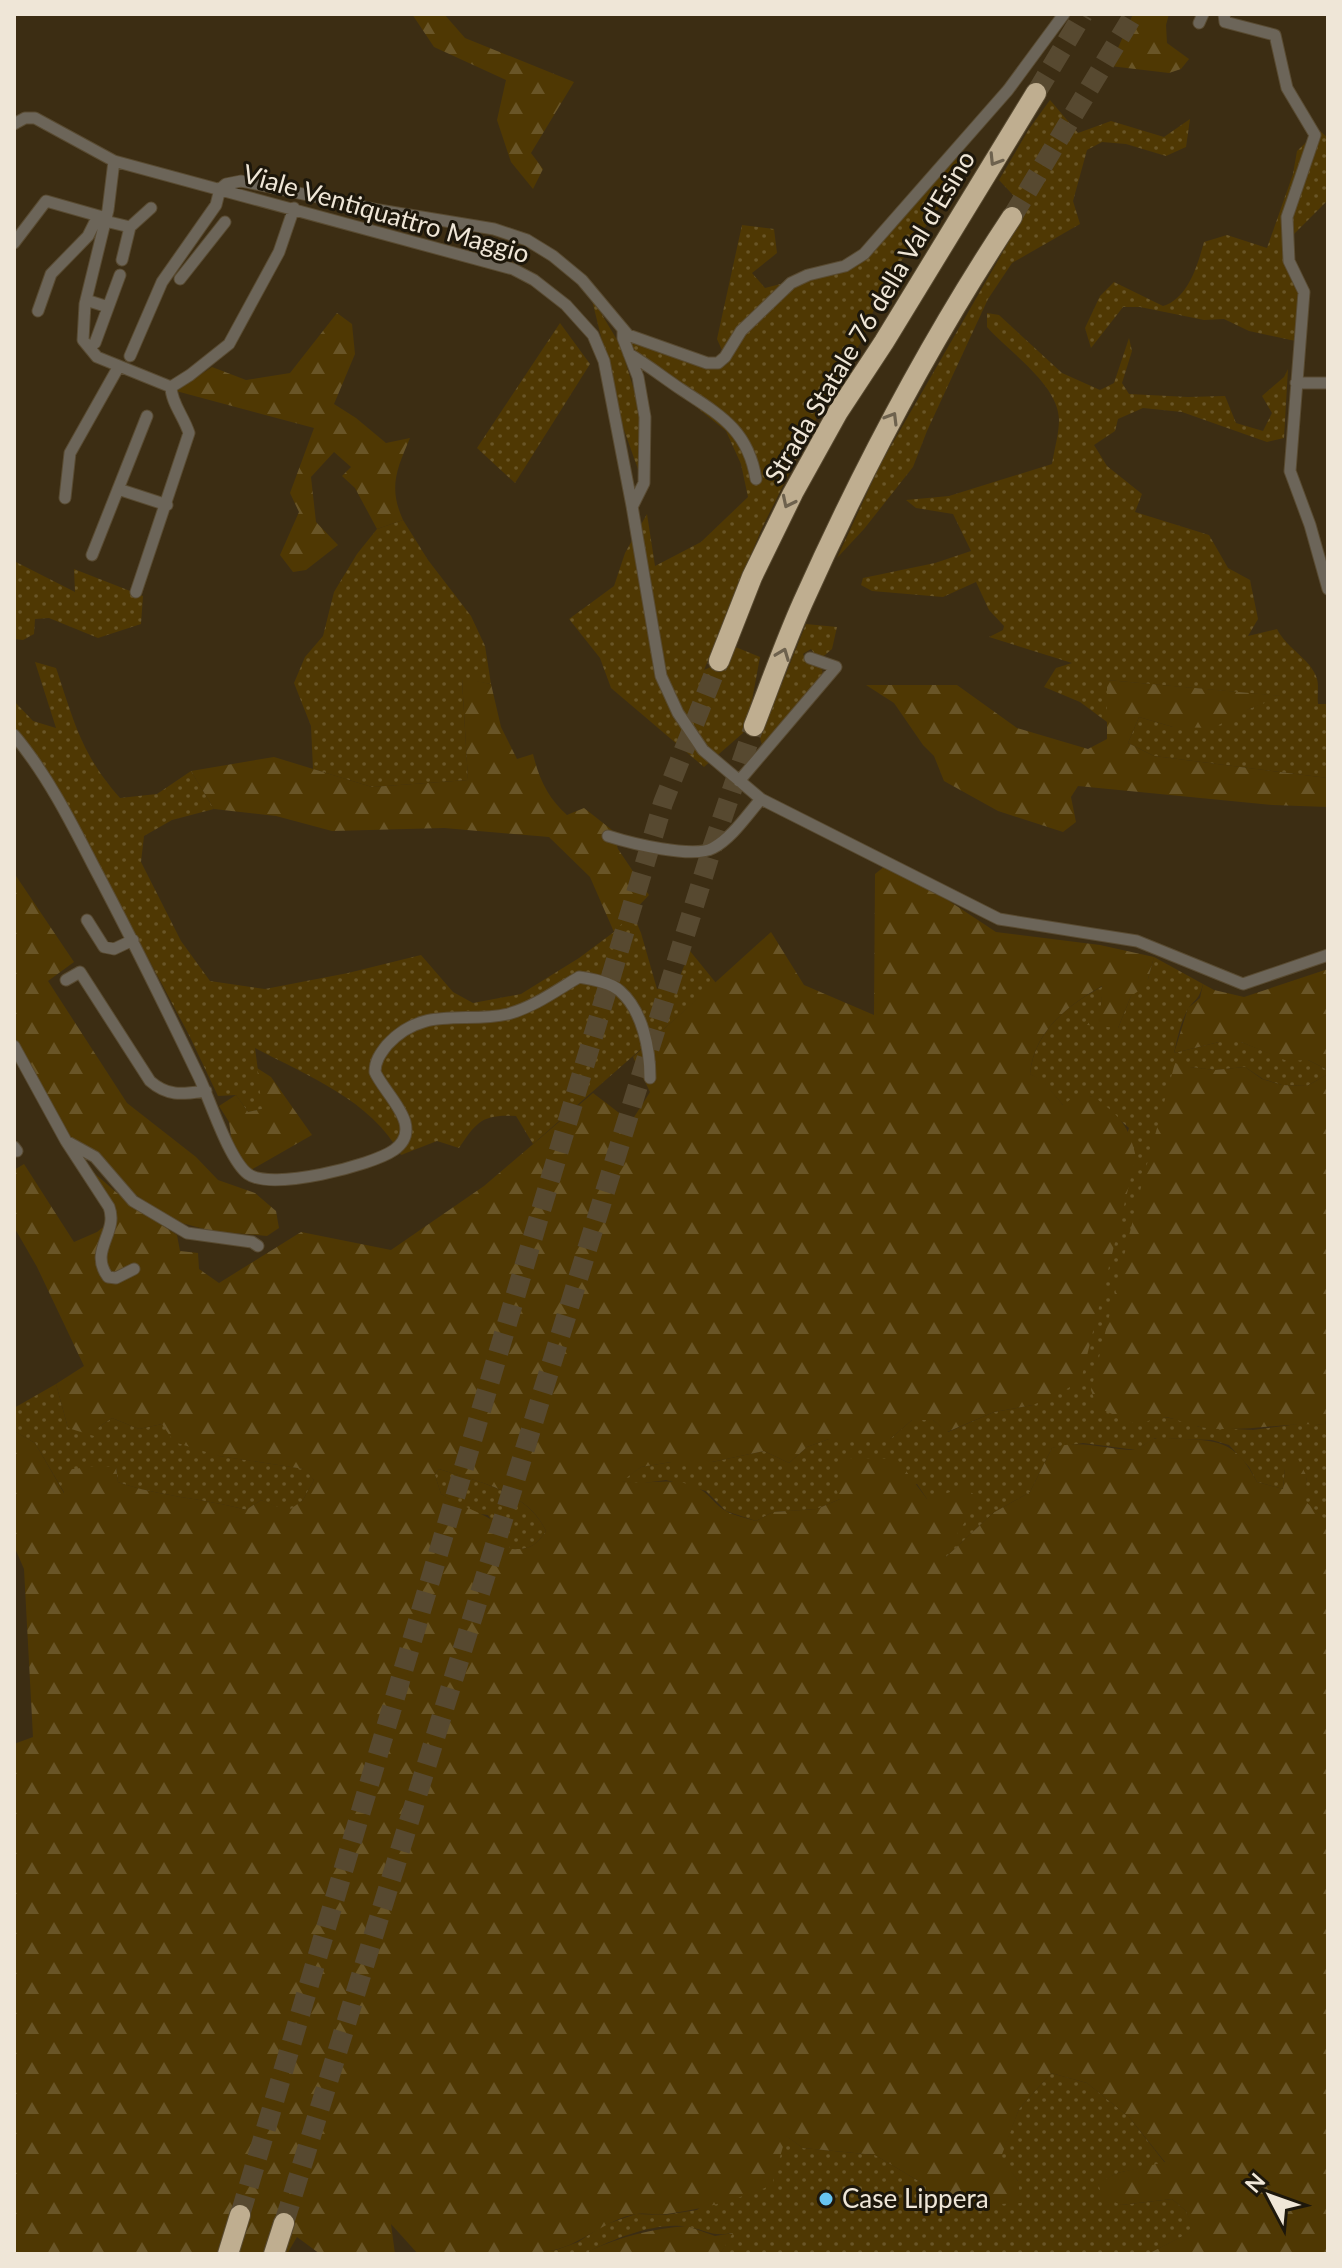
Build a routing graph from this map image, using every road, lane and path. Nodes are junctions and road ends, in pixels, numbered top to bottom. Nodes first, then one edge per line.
1 (1064, 14) edge
2 (1224, 14) edge
3 (1036, 93) tunnel mouth
4 (14, 124) edge
5 (114, 161) junction
6 (220, 189) junction
7 (151, 208) dead end
8 (294, 208) junction
9 (1012, 217) tunnel mouth
10 (103, 218) junction
11 (225, 222) dead end
12 (130, 227) junction
13 (14, 243) edge
14 (182, 254) junction
15 (122, 260) dead end
16 (193, 262) junction
17 (120, 275) dead end
18 (180, 279) dead end
19 (86, 300) junction
20 (108, 307) junction
21 (38, 311) dead end
22 (623, 329) junction
23 (95, 343) dead end
24 (629, 354) junction
25 (130, 356) dead end
26 (119, 366) junction
27 (1296, 383) junction
28 (1328, 383) edge
29 (171, 387) junction
30 (147, 416) dead end
31 (756, 479) dead end
32 (118, 489) junction
33 (65, 498) dead end
34 (167, 505) junction
35 (632, 506) junction
36 (92, 555) dead end
37 (1328, 589) edge
38 (136, 592) dead end
39 (810, 658) dead end
40 (719, 661) tunnel mouth
41 (754, 726) tunnel mouth
42 (14, 735) edge
43 (739, 781) junction
44 (761, 799) junction
45 (608, 836) dead end
46 (87, 920) dead end
47 (133, 940) junction
48 (1328, 955) edge
49 (66, 980) dead end
50 (14, 1046) edge
51 (650, 1078) dead end
52 (206, 1091) junction
53 (66, 1141) junction
54 (258, 1246) dead end
55 (134, 1269) dead end
56 (237, 2223) tunnel mouth
57 (228, 2254) edge

1 - 22 street
2 - 27 street
3 -> 40 highway, Strada Statale 76 della Val d'Esino
4 - 5 street, Viale Ventiquattro Maggio
5 - 6 street, Viale Ventiquattro Maggio
5 - 10 street
6 - 8 street, Viale Ventiquattro Maggio
6 - 14 street
6 - 22 street
7 - 12 street
8 - 29 street
8 - 35 street, Viale Ventiquattro Maggio
41 -> 9 highway
10 - 12 street
10 - 13 street
10 - 19 street
10 - 21 street
11 - 16 street
12 - 15 street
14 - 16 street
14 - 25 street
16 - 18 street
17 - 20 street
19 - 20 street
19 - 26 street
20 - 23 street
22 - 24 street
24 - 31 street
24 - 35 street
26 - 29 street
26 - 33 street
27 - 28 street
27 - 37 street
29 - 34 street
30 - 32 street
32 - 34 street
32 - 36 street
34 - 38 street
35 - 43 street, Viale Ventiquattro Maggio
39 - 43 street
42 - 47 street
43 - 44 street, Viale Ventiquattro Maggio
44 - 45 street
44 - 48 street, Viale Ventiquattro Maggio
46 - 47 street
47 - 52 street
49 - 52 street
50 - 53 street
51 - 52 street
53 - 54 street
53 - 55 street
56 - 57 highway

